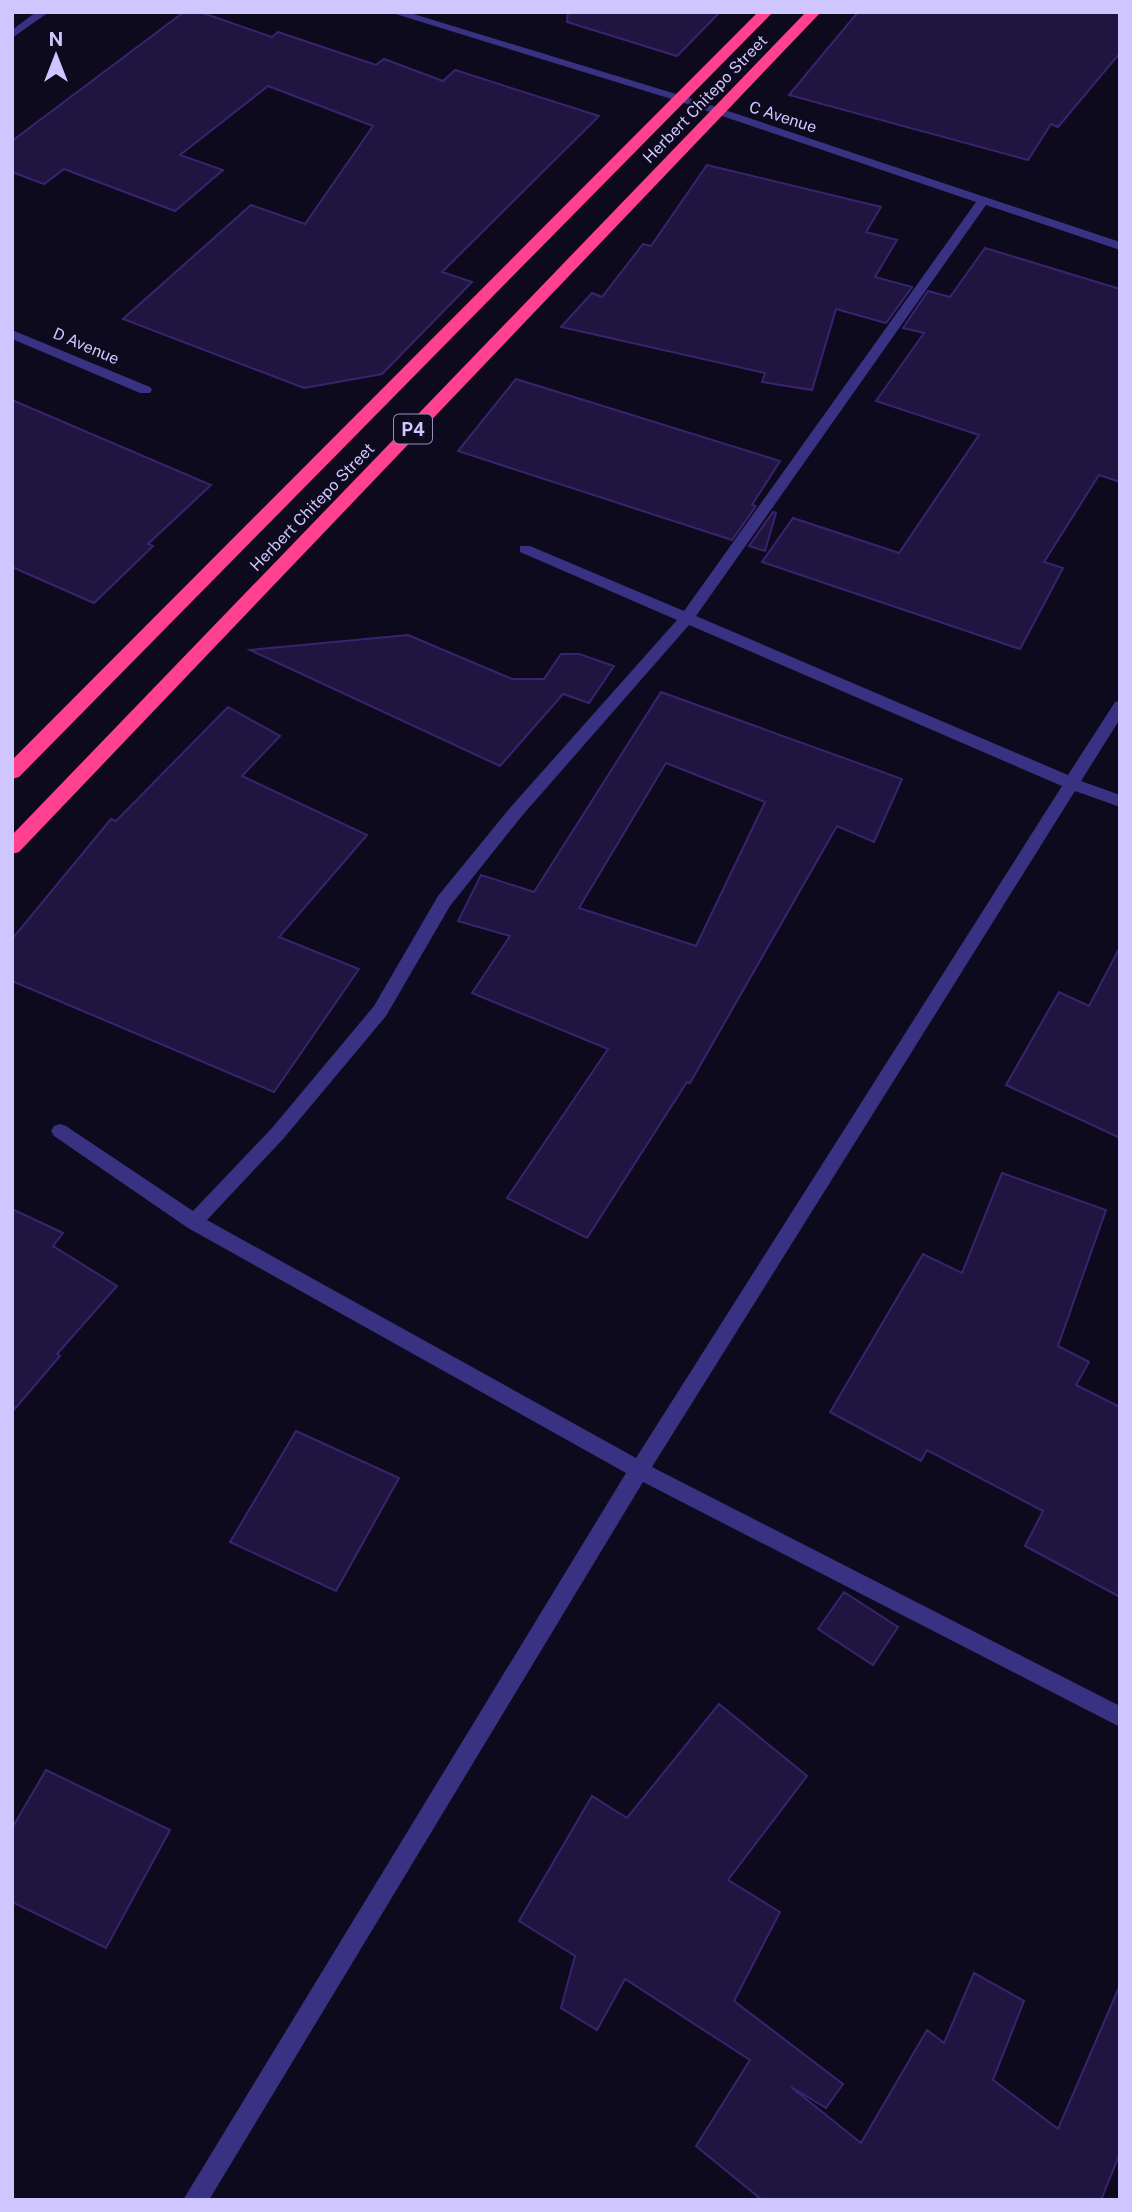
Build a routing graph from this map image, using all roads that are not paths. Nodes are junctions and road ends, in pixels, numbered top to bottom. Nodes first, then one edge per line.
1 (44, 12) edge
2 (394, 12) edge
3 (766, 12) edge
4 (814, 12) edge
5 (427, 17) edge
6 (12, 35) edge
7 (682, 99) junction
8 (720, 113) junction
9 (984, 200) junction
10 (1120, 246) edge
11 (12, 334) edge
12 (145, 390) dead end
13 (525, 548) dead end
14 (688, 617) junction
15 (1120, 706) edge
16 (12, 772) edge
17 (1073, 784) junction
18 (1120, 802) edge
19 (12, 847) edge
20 (60, 1131) dead end
21 (194, 1222) junction
22 (639, 1470) junction
23 (1120, 1717) edge
24 (195, 2200) edge

1 - 6 street
2 - 5 street, C Avenue
3 - 7 highway, Herbert Chitepo Street / P4
4 - 8 highway, Herbert Chitepo Street / P4
5 - 7 street, C Avenue
7 - 8 street, C Avenue
7 - 16 highway, Herbert Chitepo Street / P4
8 - 9 street, C Avenue
8 - 19 highway, Herbert Chitepo Street / P4
9 - 10 street, C Avenue
9 - 14 street
11 - 12 street, D Avenue
13 - 14 street
14 - 17 street
14 - 21 street
15 - 17 street
17 - 18 street
17 - 22 street
20 - 21 street
21 - 22 street
22 - 23 street
22 - 24 street

